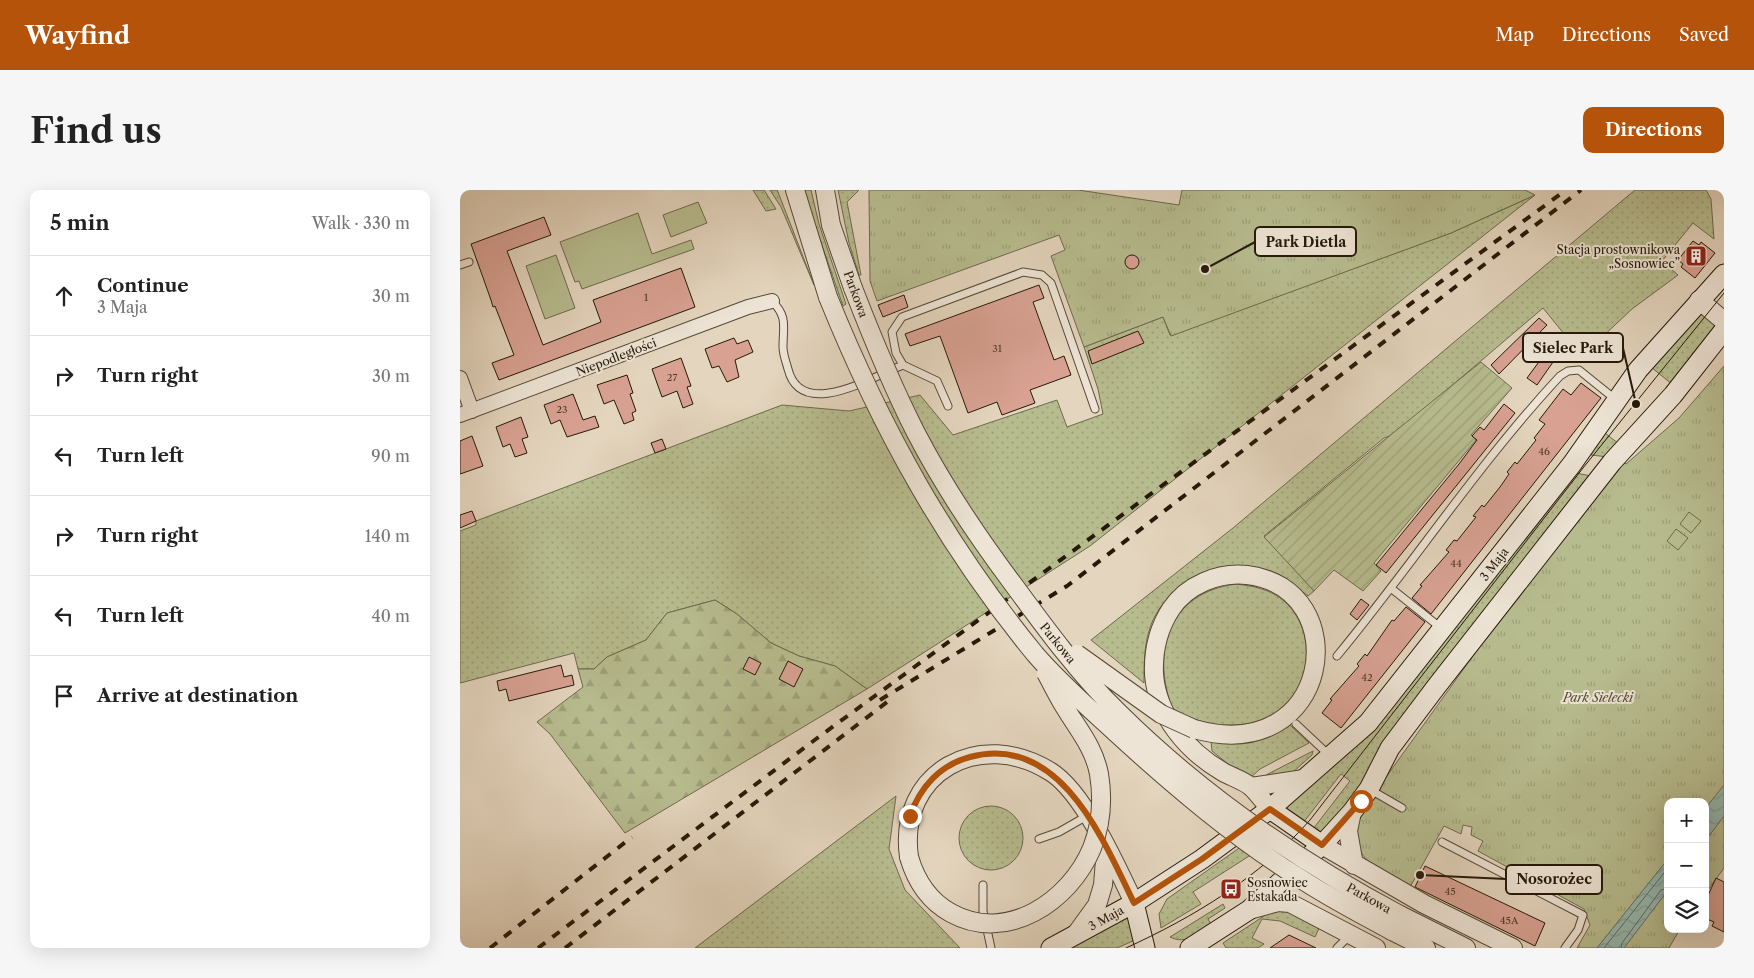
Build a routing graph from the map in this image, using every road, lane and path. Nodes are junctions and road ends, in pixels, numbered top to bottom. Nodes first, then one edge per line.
1 (784, 190) edge
2 (795, 190) edge
3 (825, 190) edge
4 (806, 231) junction
5 (469, 262) dead end
6 (460, 265) edge
7 (1724, 274) edge
8 (1699, 300) junction
9 (772, 301) joint
10 (1724, 320) edge
11 (1724, 330) edge
12 (903, 365) junction
13 (460, 378) edge
14 (1617, 401) junction
15 (948, 406) dead end
16 (1095, 409) dead end
17 (466, 413) edge
18 (1392, 589) junction
19 (1443, 630) junction
20 (1054, 639) junction
21 (1036, 655) junction
22 (1337, 656) dead end
23 (1296, 724) dead end
24 (1330, 758) junction
25 (1304, 779) junction
26 (1251, 787) junction
27 (1369, 788) junction
28 (1402, 808) dead end
29 (1270, 809) junction
30 (1352, 812) junction
31 (1088, 815) junction
32 (1039, 839) dead end
33 (1442, 842) dead end
34 (1322, 845) junction
35 (1106, 848) junction
36 (1354, 865) junction
37 (983, 885) dead end
38 (1134, 903) junction
39 (1249, 910) junction
40 (1076, 934) junction
41 (1350, 934) junction
42 (990, 948) edge
43 (1051, 948) edge
44 (1144, 948) edge
45 (1190, 948) edge
46 (1337, 948) edge
47 (1376, 948) edge
48 (1426, 948) edge
49 (1466, 948) edge
50 (1512, 948) edge
51 (1565, 948) edge

1 - 4 street
2 - 4 street, Parkowa
3 - 20 street, Parkowa, bridge
4 - 21 street, Parkowa, bridge
5 - 6 lane
7 - 8 main road, 3 Maja
8 - 10 street
8 - 14 main road, 3 Maja
9 - 12 lane
9 - 17 street, Niepodległości
11 - 27 main road
12 - 15 lane
12 - 16 lane
13 - 17 street
14 - 18 lane
14 - 19 main road, 3 Maja
18 - 19 lane
18 - 22 lane
19 - 24 main road, 3 Maja
20 - 26 street, bridge
20 - 49 street, Parkowa, bridge
21 - 31 street, bridge
21 - 48 street, Parkowa, bridge
23 - 24 lane
24 - 25 main road, 3 Maja
25 - 26 street
25 - 29 main road, 3 Maja
26 - 29 street
27 - 28 lane
27 - 30 main road
29 - 34 main road
29 - 38 main road, 3 Maja
30 - 34 main road
30 - 36 street
31 - 32 lane
31 - 35 street
33 - 51 lane
34 - 36 street
34 - 39 main road
35 - 38 street
35 - 40 street
36 - 50 street
37 - 42 lane
38 - 40 main road, 3 Maja
38 - 44 main road
39 - 41 street
39 - 45 main road
40 - 43 main road, 3 Maja
41 - 46 lane
41 - 47 street

